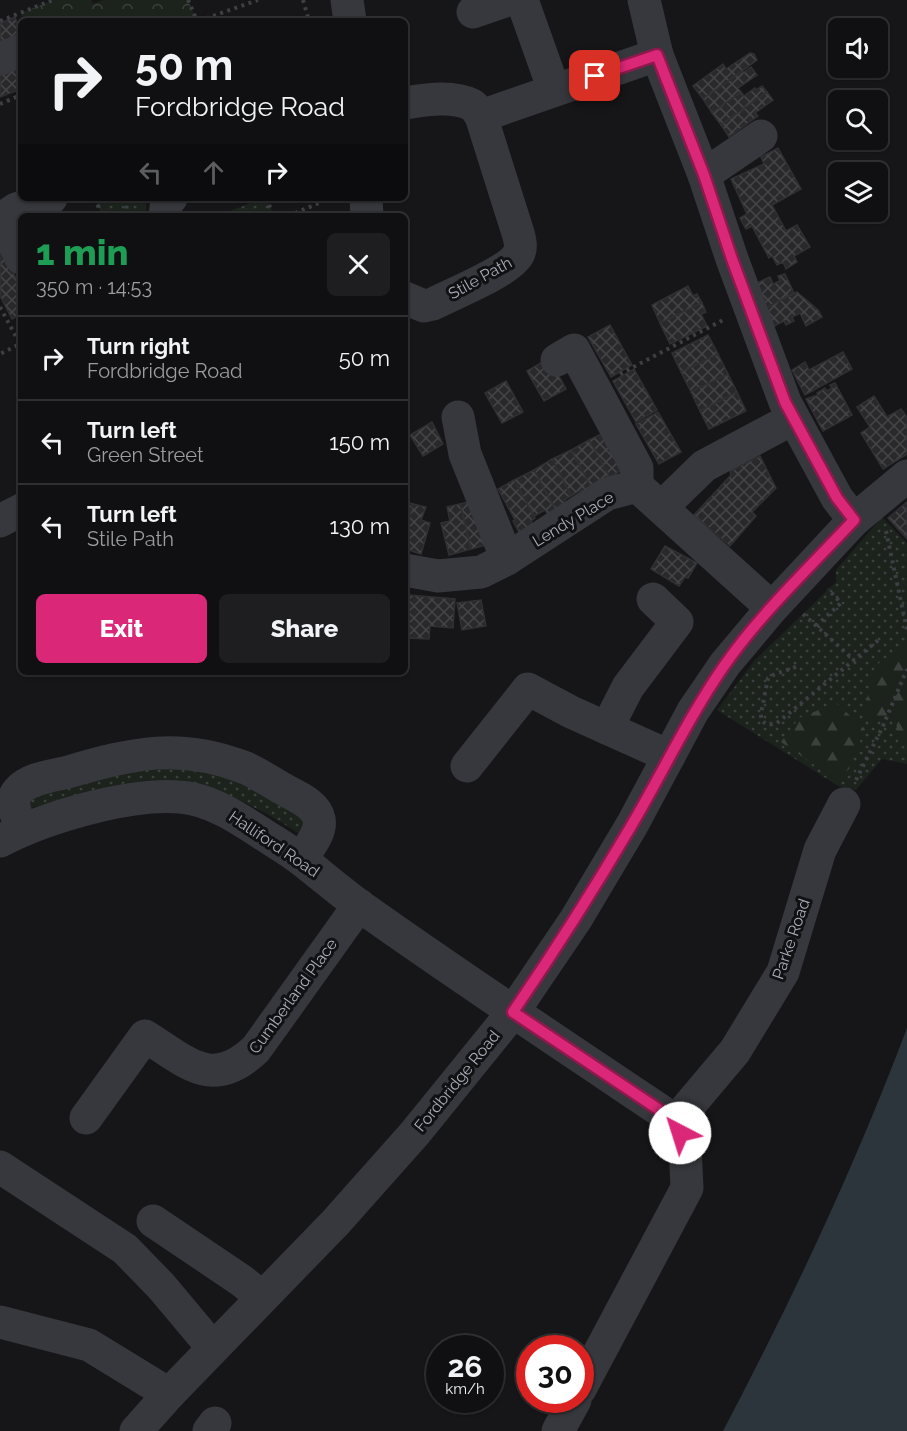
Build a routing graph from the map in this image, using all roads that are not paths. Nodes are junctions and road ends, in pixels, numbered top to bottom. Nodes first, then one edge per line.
1 (347, 0) edge
2 (508, 0) edge
3 (522, 0) edge
4 (644, 0) edge
5 (473, 12) dead end
6 (350, 18) edge
7 (657, 55) junction
8 (554, 90) junction
9 (408, 103) edge
10 (481, 116) junction
11 (761, 136) dead end
12 (704, 175) junction
13 (41, 201) edge
14 (18, 251) edge
15 (408, 299) edge
16 (557, 360) dead end
17 (457, 418) dead end
18 (779, 426) dead end
19 (907, 476) edge
20 (637, 486) junction
21 (662, 507) junction
22 (18, 512) edge
23 (0, 521) edge
24 (869, 524) junction
25 (507, 559) junction
26 (408, 571) edge
27 (653, 599) dead end
28 (790, 614) junction
29 (607, 728) junction
30 (669, 756) junction
31 (467, 766) dead end
32 (844, 804) road end
33 (11, 835) edge
34 (301, 860) junction
35 (359, 905) junction
36 (513, 1012) junction
37 (86, 1118) dead end
38 (676, 1121) junction
39 (0, 1167) edge
40 (153, 1221) dead end
41 (262, 1297) junction
42 (0, 1322) edge
43 (213, 1348) junction
44 (594, 1363) edge
45 (169, 1394) junction
46 (568, 1413) edge
47 (136, 1431) edge
48 (558, 1431) edge

1 - 6 street
2 - 5 street
3 - 8 street
4 - 7 street
7 - 8 street
7 - 12 street
8 - 10 street
9 - 10 street
10 - 15 street, Stile Path
11 - 12 street
12 - 24 street
13 - 14 street
16 - 20 street
17 - 25 street
18 - 21 street
19 - 24 street, Fordbridge Road
20 - 21 street
20 - 25 street, Lendy Place
21 - 28 street
22 - 23 street
24 - 28 street, Fordbridge Road
25 - 26 street, Lendy Place
27 - 29 street
28 - 30 street, Fordbridge Road
29 - 30 street
29 - 31 street
30 - 36 street, Fordbridge Road
32 - 38 street, Parke Road
33 - 34 street, Halliford Road
33 - 34 street
34 - 35 street, Halliford Road
35 - 36 street, Halliford Road
35 - 37 street, Cumberland Place
36 - 38 street
36 - 41 street, Fordbridge Road
38 - 44 street
39 - 43 street
40 - 41 street
41 - 43 street, Fordbridge Road
42 - 45 street
43 - 45 street, Fordbridge Road
45 - 47 street, Fordbridge Road
46 - 48 street

